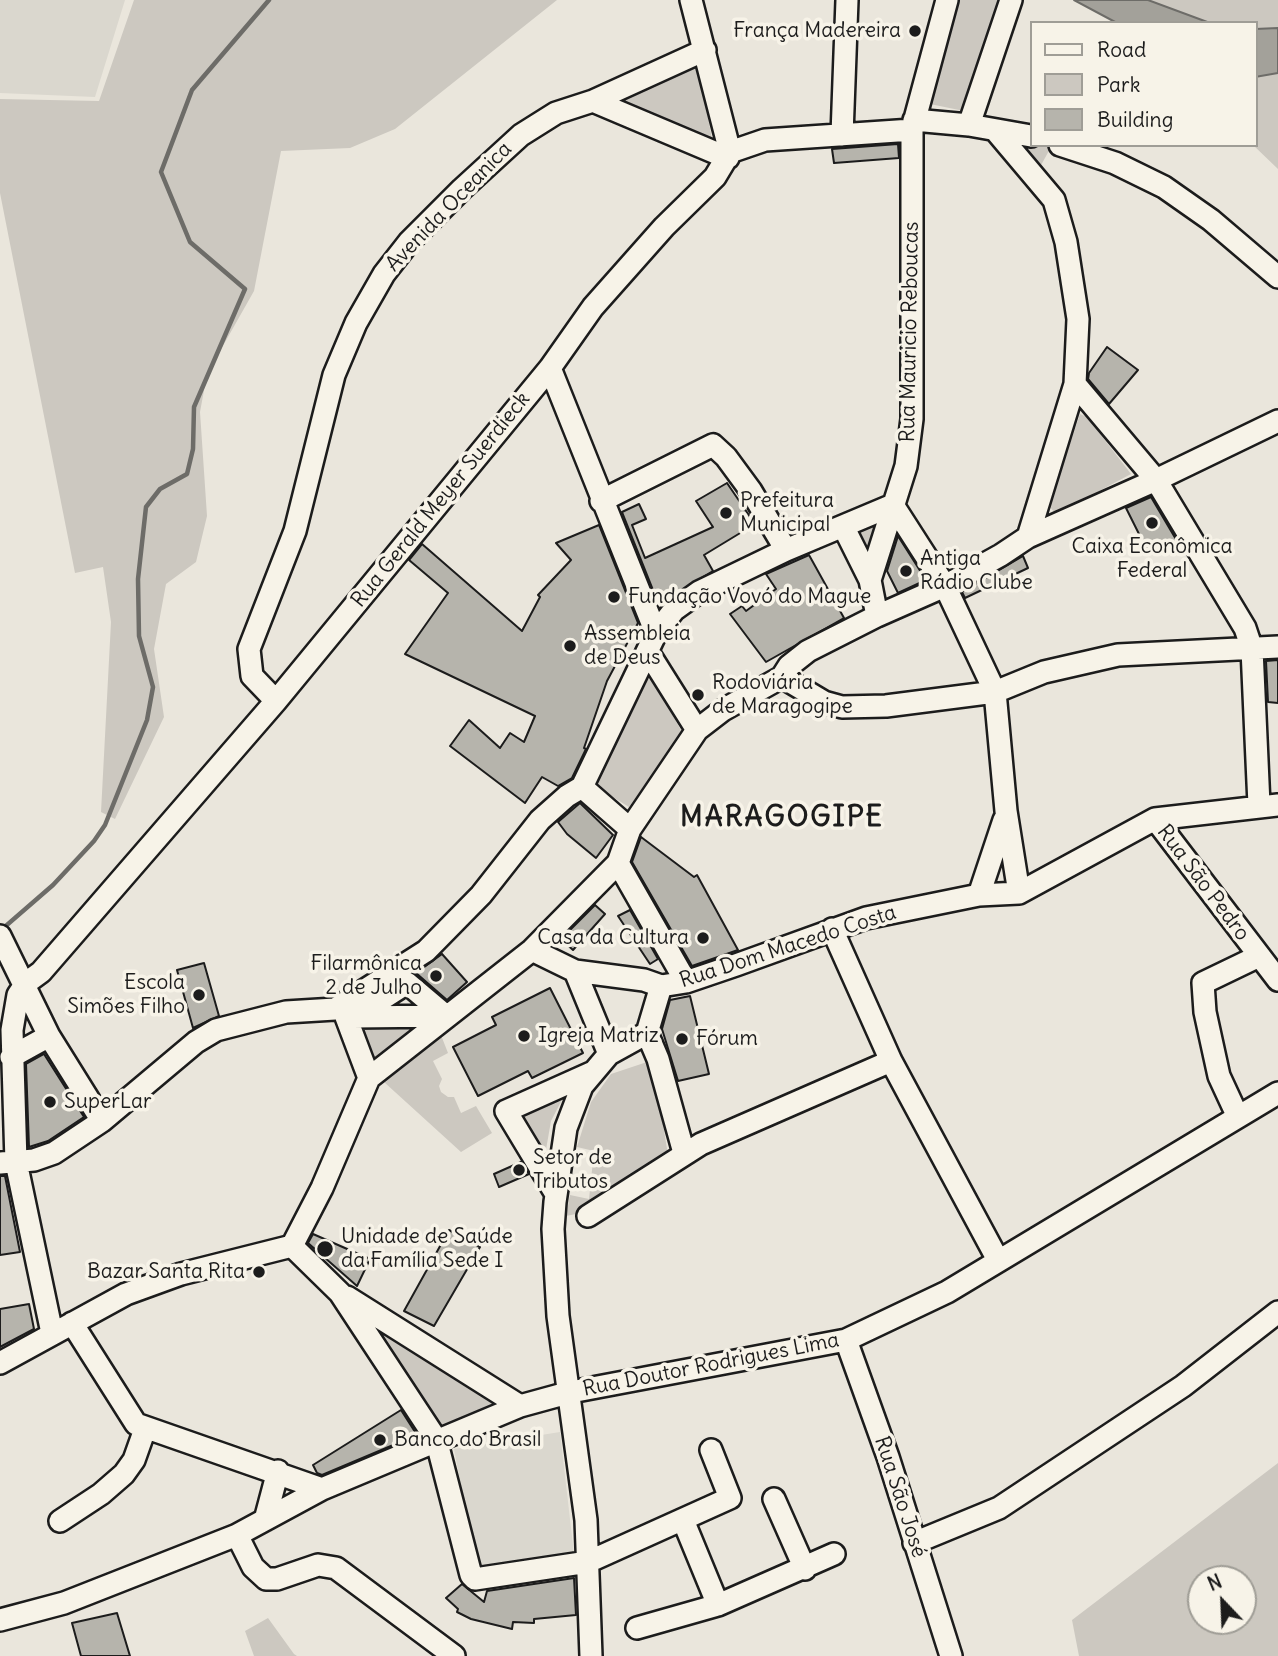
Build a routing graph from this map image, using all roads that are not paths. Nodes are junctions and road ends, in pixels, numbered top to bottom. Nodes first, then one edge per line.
1 (691, 0) edge
2 (847, 0) edge
3 (947, 0) edge
4 (1011, 0) edge
5 (705, 50) junction
6 (593, 101) junction
7 (913, 125) junction
8 (969, 125) junction
9 (995, 130) junction
10 (842, 135) junction
11 (1030, 136) edge
12 (1066, 147) edge
13 (729, 155) junction
14 (1278, 277) edge
15 (550, 368) junction
16 (1075, 384) junction
17 (1278, 421) edge
18 (1156, 480) junction
19 (601, 500) junction
20 (893, 505) junction
21 (845, 528) junction
22 (1028, 537) junction
23 (786, 550) junction
24 (870, 580) junction
25 (945, 586) junction
26 (877, 616) junction
27 (652, 642) junction
28 (1278, 648) edge
29 (1252, 649) junction
30 (782, 677) junction
31 (995, 692) junction
32 (276, 701) junction
33 (697, 730) junction
34 (582, 787) junction
35 (1268, 805) edge
36 (1006, 811) junction
37 (1155, 820) junction
38 (630, 829) junction
39 (618, 863) junction
40 (1019, 893) junction
41 (979, 895) junction
42 (832, 929) junction
43 (0, 936) edge
44 (532, 950) junction
45 (1259, 956) junction
46 (575, 971) junction
47 (1278, 980) edge
48 (686, 982) junction
49 (26, 984) junction
50 (662, 986) junction
51 (345, 1014) junction
52 (446, 1016) junction
53 (647, 1033) junction
54 (49, 1036) junction
55 (609, 1054) junction
56 (11, 1057) junction
57 (891, 1061) junction
58 (595, 1071) junction
59 (369, 1078) junction
60 (1278, 1093) edge
61 (1238, 1117) junction
62 (102, 1121) junction
63 (684, 1153) junction
64 (8, 1163) edge
65 (556, 1194) junction
66 (588, 1216) dead end
67 (292, 1246) junction
68 (998, 1260) junction
69 (340, 1293) junction
70 (1278, 1312) edge
71 (72, 1323) junction
72 (52, 1333) junction
73 (846, 1340) junction
74 (0, 1363) edge
75 (571, 1392) junction
76 (520, 1406) junction
77 (145, 1429) junction
78 (436, 1439) junction
79 (711, 1450) dead end
80 (278, 1471) junction
81 (322, 1489) junction
82 (774, 1499) dead end
83 (265, 1520) junction
84 (683, 1520) junction
85 (60, 1521) dead end
86 (237, 1535) junction
87 (914, 1542) junction
88 (834, 1554) dead end
89 (588, 1562) junction
90 (805, 1569) junction
91 (718, 1605) junction
92 (0, 1620) edge
93 (637, 1629) dead end
94 (454, 1656) edge
95 (591, 1656) edge
96 (950, 1656) edge

1 - 5 street
2 - 10 street
3 - 7 street, Rua Mauricio Reboucas
4 - 8 street
5 - 6 street, Avenida Oceanica
5 - 13 street
6 - 13 street
6 - 32 street, Avenida Oceanica
7 - 8 street
7 - 10 street
7 - 20 street, Rua Mauricio Reboucas
8 - 9 street
9 - 11 street
9 - 16 street
10 - 13 street
12 - 14 street
13 - 15 street, Rua Gerald Meyer Suerdieck
15 - 19 street
15 - 32 street, Rua Gerald Meyer Suerdieck
16 - 18 street
16 - 22 street
17 - 18 street
18 - 22 street
18 - 29 street
19 - 23 street
19 - 27 street
20 - 21 street
20 - 24 street, Rua Mauricio Reboucas
20 - 25 street
21 - 23 street
21 - 24 street
22 - 25 street
23 - 27 street
24 - 26 street
25 - 26 street
25 - 31 street
26 - 30 street
27 - 33 street
27 - 34 street
28 - 29 street
29 - 31 street
29 - 35 street
30 - 31 street
30 - 33 street
31 - 36 street
32 - 49 street, Rua Gerald Meyer Suerdieck
33 - 38 street
34 - 38 street
34 - 51 street
35 - 37 street
36 - 40 street
36 - 41 street
37 - 40 street, Rua Dom Macedo Costa
37 - 45 street, Rua São Pedro
38 - 39 street
39 - 44 street
39 - 48 street
40 - 41 street, Rua Dom Macedo Costa
41 - 42 street, Rua Dom Macedo Costa
42 - 48 street, Rua Dom Macedo Costa
42 - 57 street
43 - 49 street
44 - 46 street
44 - 52 street
45 - 47 street, Rua São Pedro
45 - 61 street
46 - 50 street
46 - 55 street
48 - 50 street, Rua Dom Macedo Costa
49 - 54 street
49 - 56 street
50 - 53 street, Rua Dom Macedo Costa
51 - 52 street
51 - 52 street
51 - 59 street
51 - 62 street
52 - 59 street
53 - 55 street
53 - 63 street
54 - 56 street
54 - 62 street
55 - 58 street
56 - 64 street
57 - 63 street
57 - 68 street
58 - 65 street
58 - 65 street
59 - 67 street
60 - 61 street, Rua Doutor Rodrigues Lima
61 - 68 street, Rua Doutor Rodrigues Lima
62 - 64 street
63 - 66 street
64 - 72 street
65 - 75 street
67 - 69 street
67 - 71 street
68 - 73 street, Rua Doutor Rodrigues Lima
69 - 76 street
69 - 78 street
70 - 87 street
71 - 72 street
71 - 77 street
72 - 74 street
73 - 75 street, Rua Doutor Rodrigues Lima
73 - 87 street, Rua São José
75 - 76 street, Rua Doutor Rodrigues Lima
75 - 89 street
76 - 78 street, Rua Doutor Rodrigues Lima
77 - 80 street
77 - 85 street
78 - 81 street, Rua Doutor Rodrigues Lima
78 - 89 street
79 - 84 street
80 - 81 street
80 - 83 street
81 - 83 street, Rua Doutor Rodrigues Lima
82 - 90 street
83 - 86 street, Rua Doutor Rodrigues Lima
84 - 89 street
84 - 91 street
86 - 92 street, Rua Doutor Rodrigues Lima
86 - 94 street
87 - 96 street, Rua São José
88 - 90 street
89 - 95 street
90 - 91 street
91 - 93 street

